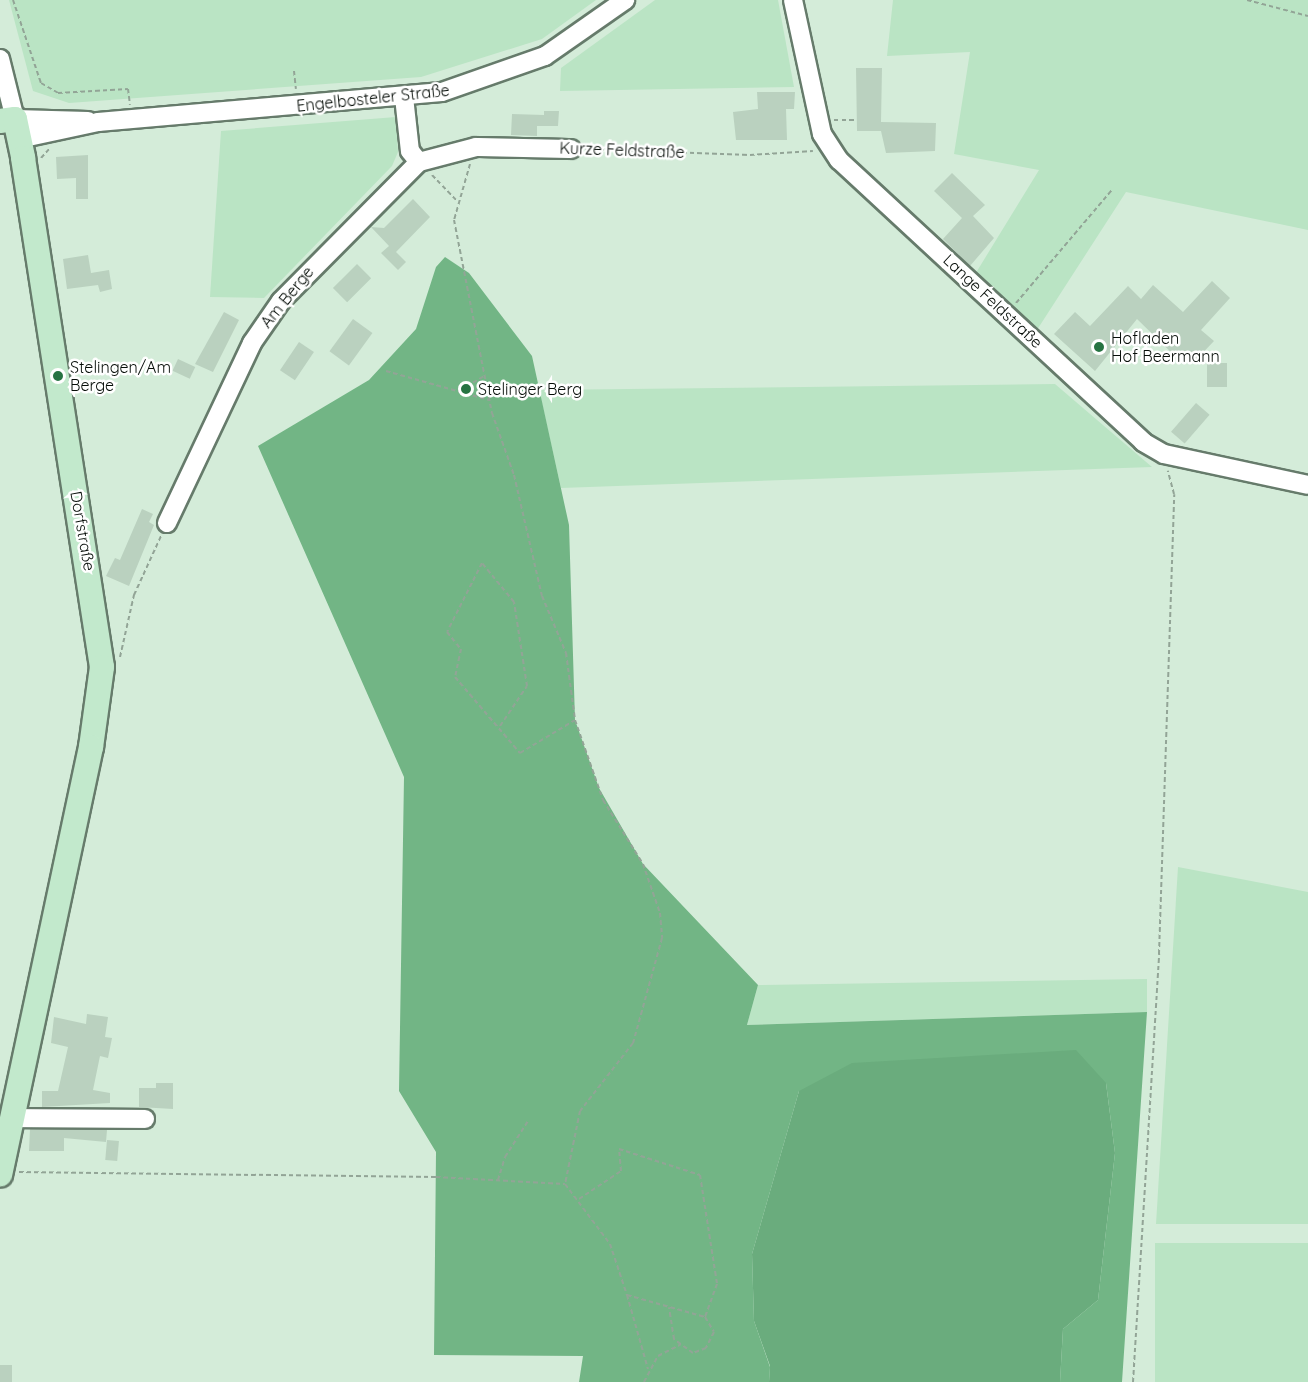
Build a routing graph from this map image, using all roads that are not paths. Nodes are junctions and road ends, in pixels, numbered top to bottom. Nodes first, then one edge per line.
1 (625, 0) edge
2 (793, 0) edge
3 (0, 59) edge
4 (404, 97) junction
5 (8, 129) edge
6 (571, 149) road end
7 (419, 162) junction
8 (1308, 485) edge
9 (167, 524) road end
10 (11, 1118) junction
11 (145, 1119) dead end
12 (1, 1171) edge

1 - 4 street, Engelbosteler Straße
2 - 8 street, Lange Feldstraße
3 - 5 street, Dorfstraße
4 - 5 street, Engelbosteler Straße
4 - 7 street
5 - 10 main road, Dorfstraße
6 - 7 street, Kurze Feldstraße
7 - 9 street, Am Berge
10 - 11 street
10 - 12 main road, Dorfstraße

